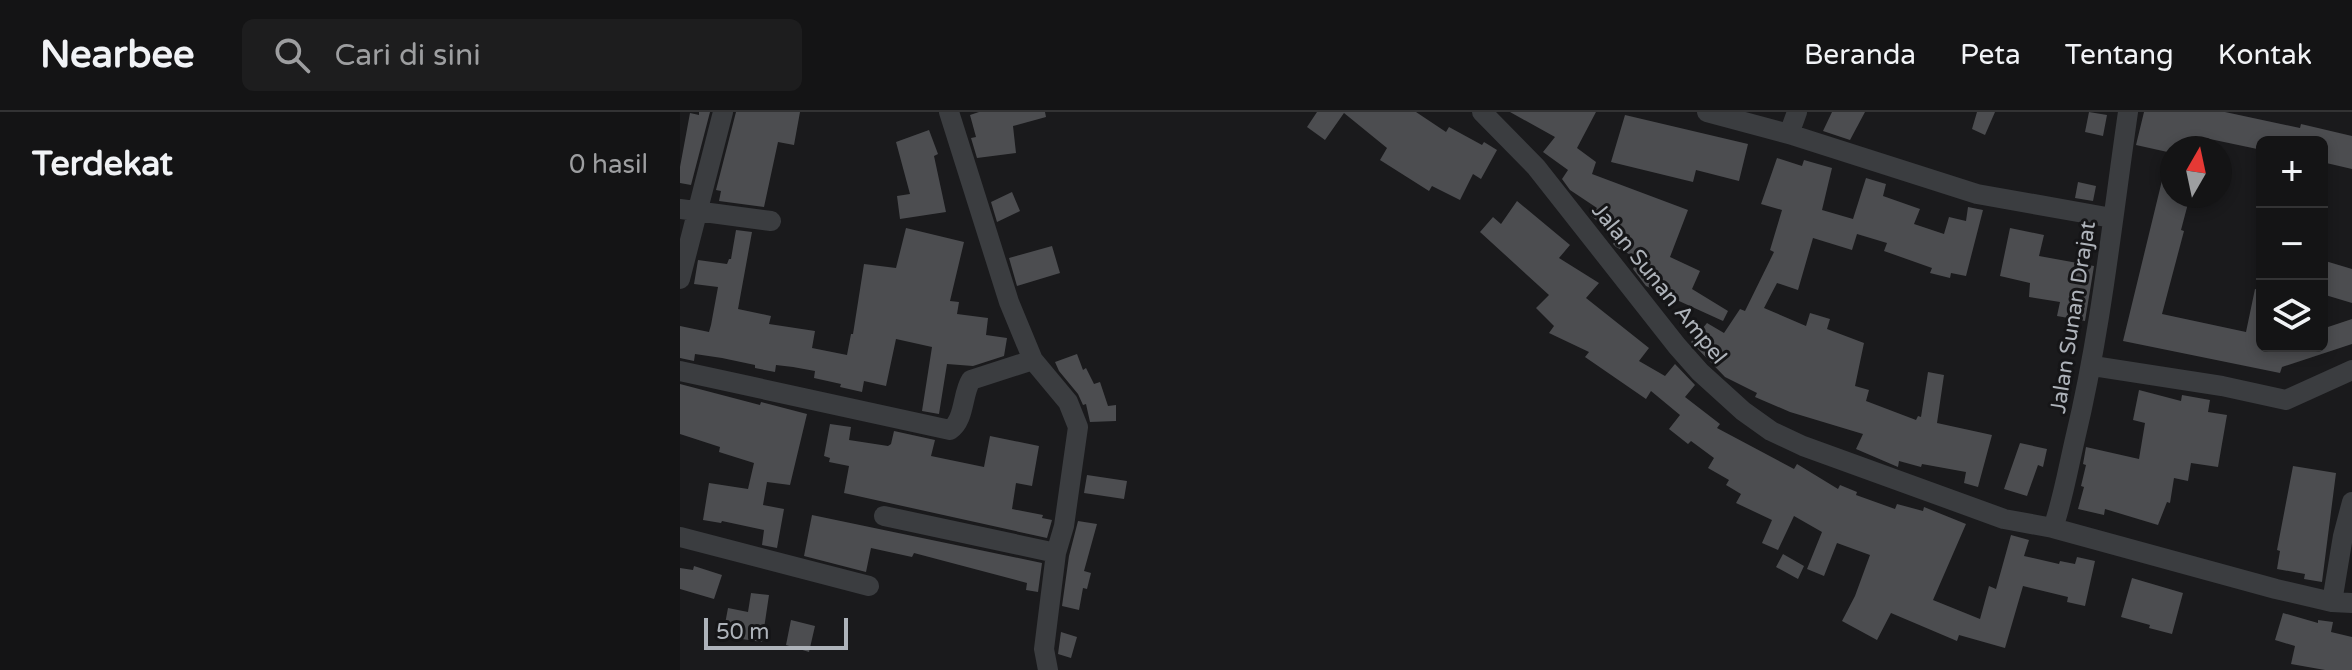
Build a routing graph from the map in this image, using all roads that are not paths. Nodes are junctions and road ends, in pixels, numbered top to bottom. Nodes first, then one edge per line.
1 (723, 112) edge
2 (949, 112) edge
3 (1482, 112) edge
4 (1707, 112) edge
5 (1797, 112) edge
6 (2128, 112) edge
7 (1789, 134) junction
8 (688, 211) edge
9 (2112, 218) junction
10 (771, 221) dead end
11 (680, 279) edge
12 (1033, 360) junction
13 (2093, 366) junction
14 (2352, 370) edge
15 (680, 371) edge
16 (2352, 502) edge
17 (884, 516) dead end
18 (2053, 528) junction
19 (680, 537) edge
20 (1056, 553) junction
21 (869, 586) dead end
22 (2342, 602) edge
23 (1048, 670) edge

1 - 8 street
2 - 12 street
3 - 18 street, Jalan Sunan Ampel
4 - 7 street
5 - 7 street
6 - 9 street, Jalan Sunan Drajat
7 - 9 street
8 - 10 street
8 - 11 street
9 - 13 street, Jalan Sunan Drajat
12 - 15 street
12 - 20 street
13 - 14 street
13 - 18 street, Jalan Sunan Drajat
16 - 22 street
17 - 20 street
18 - 22 street, Jalan Sunan Ampel
19 - 21 street
20 - 23 street

